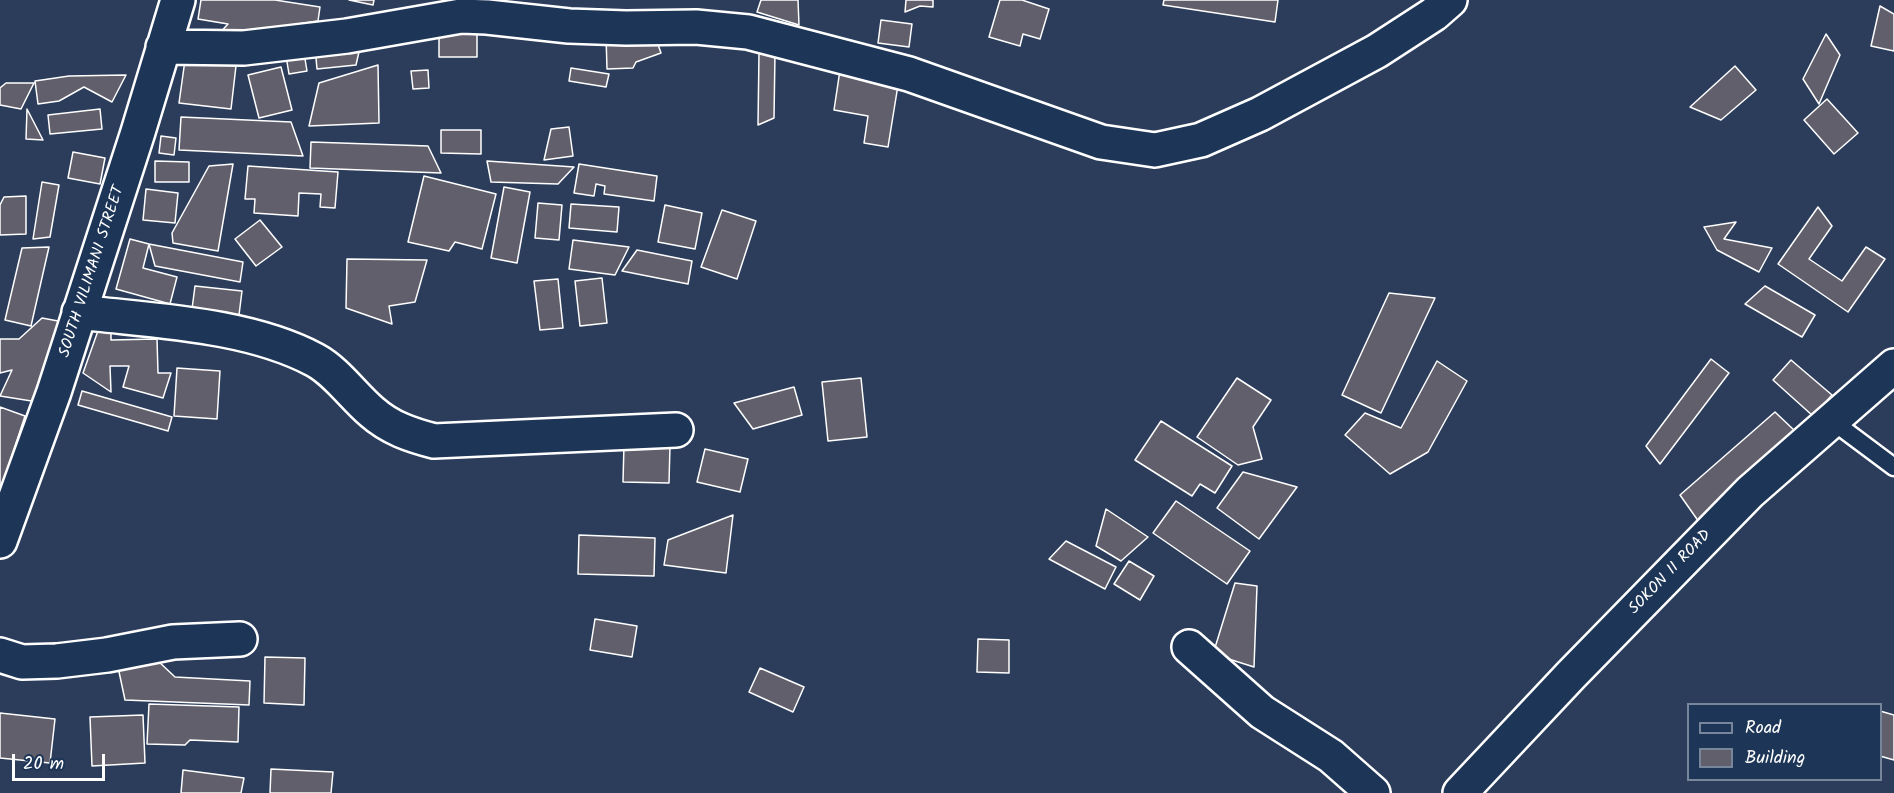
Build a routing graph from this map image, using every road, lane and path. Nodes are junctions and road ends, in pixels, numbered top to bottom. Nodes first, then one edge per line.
1 (178, 0) edge
2 (1450, 0) edge
3 (164, 47) junction
4 (79, 312) junction
5 (1894, 366) edge
6 (1831, 420) junction
7 (676, 430) dead end
8 (1894, 467) edge
9 (0, 541) edge
10 (240, 639) dead end
11 (1188, 647) dead end
12 (0, 655) edge
13 (1373, 793) edge
14 (1460, 793) edge

1 - 3 street, SOUTH VILIMANI STREET
2 - 3 street
3 - 4 street, SOUTH VILIMANI STREET
4 - 7 street
4 - 9 street, SOUTH VILIMANI STREET
5 - 6 street, SOKON II ROAD
6 - 8 lane
6 - 14 street, SOKON II ROAD
10 - 12 street
11 - 13 street

